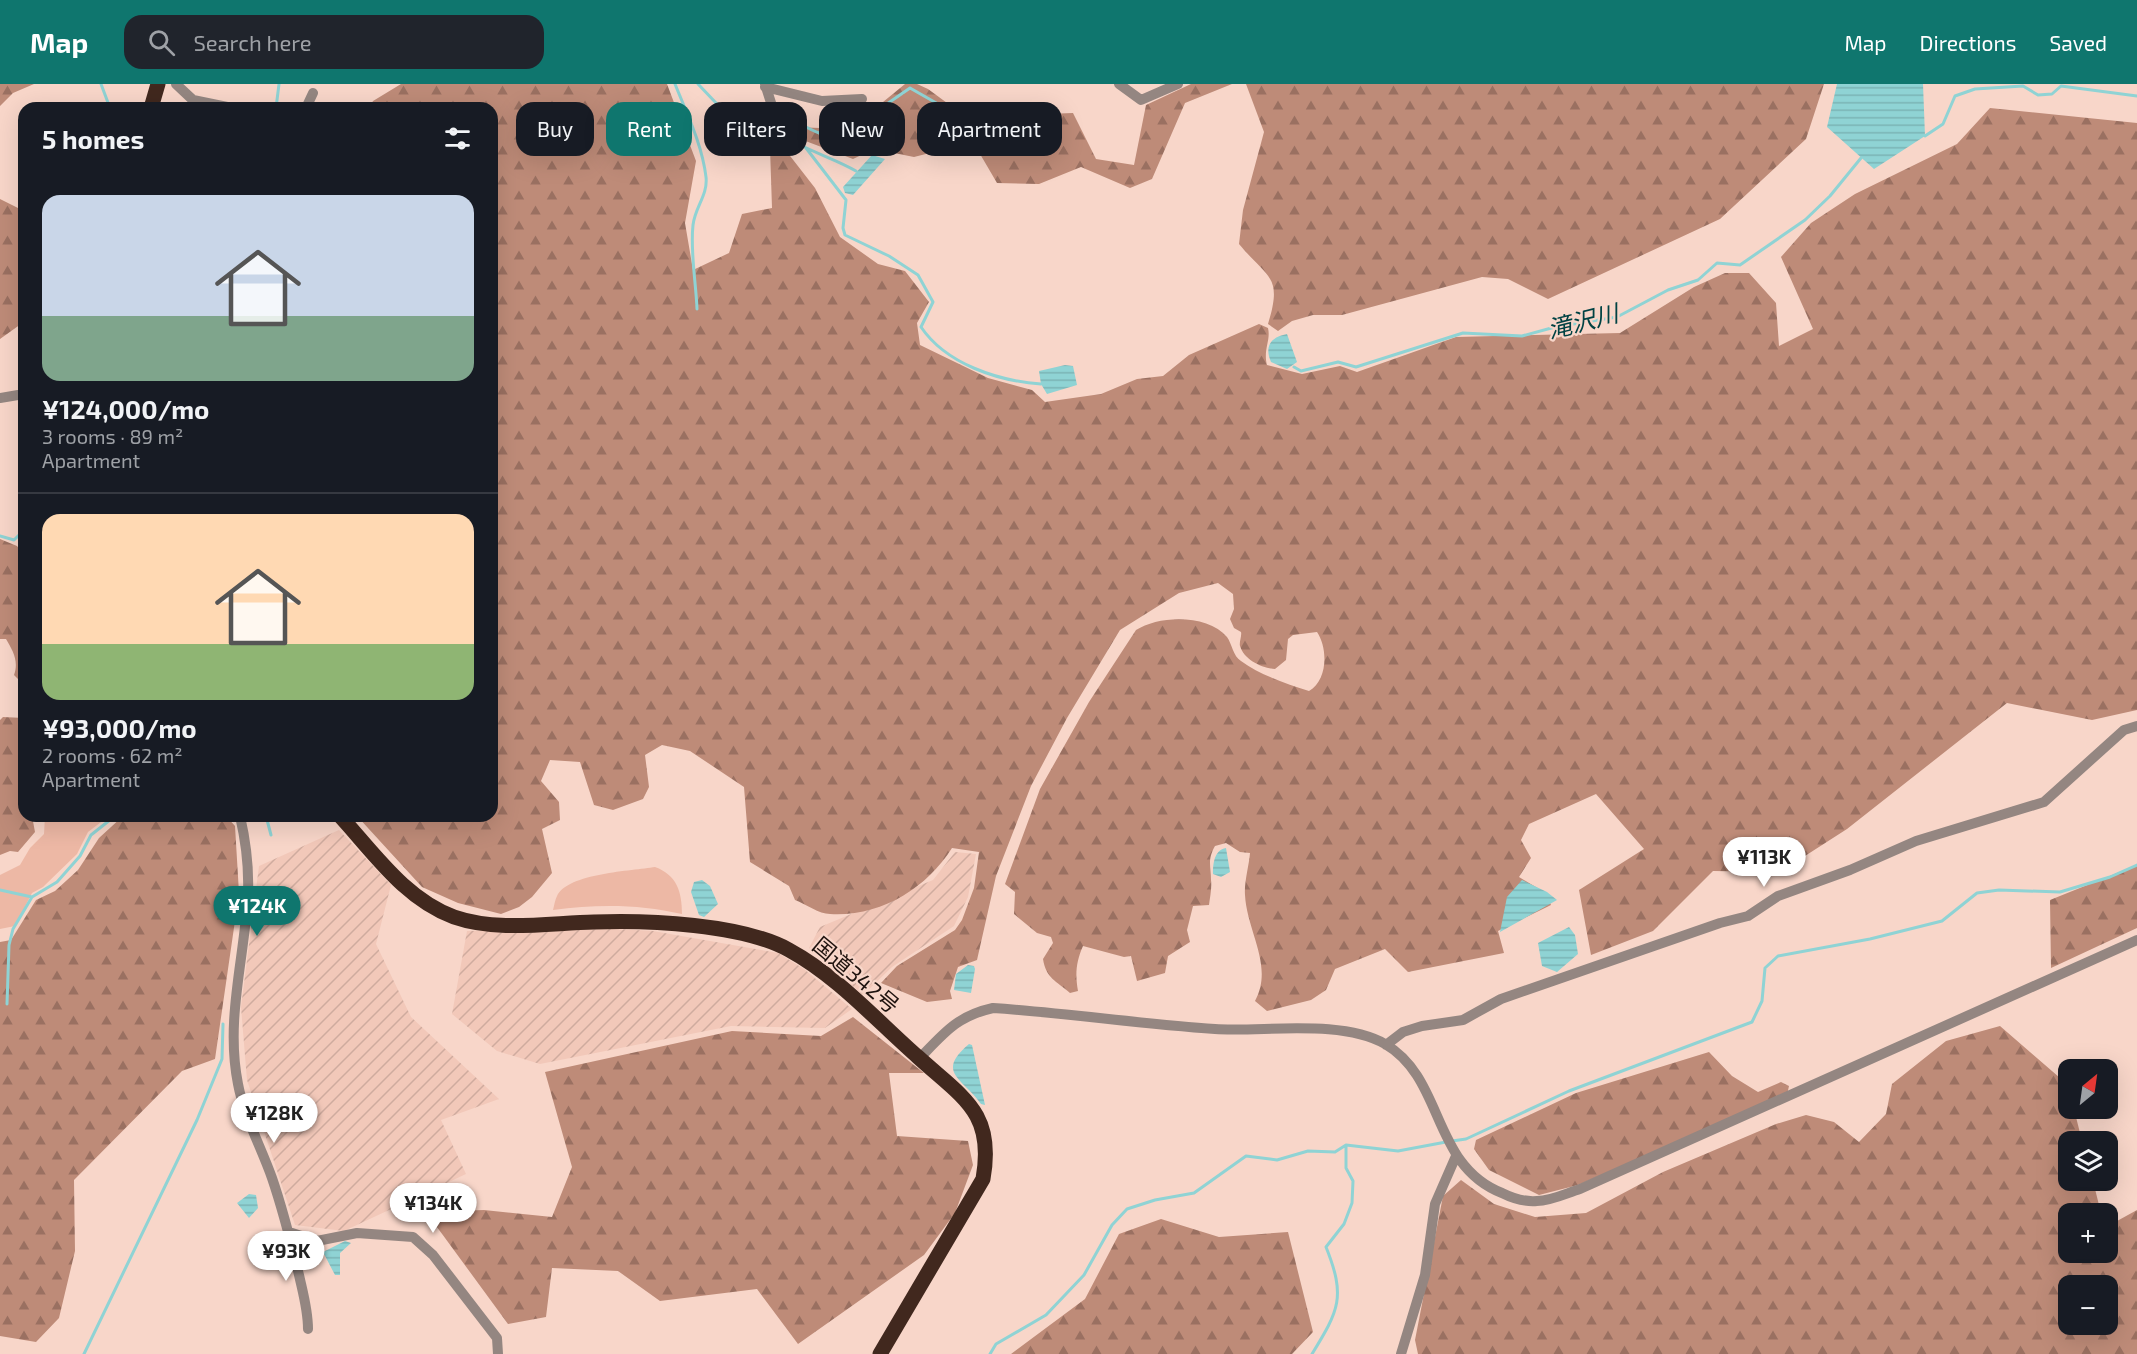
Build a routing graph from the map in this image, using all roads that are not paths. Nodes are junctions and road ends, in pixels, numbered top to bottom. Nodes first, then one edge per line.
1 (158, 84) edge
2 (176, 84) edge
3 (1119, 84) edge
4 (1178, 84) edge
5 (765, 85) edge
6 (313, 93) dead end
7 (862, 99) dead end
8 (153, 102) edge
9 (203, 102) edge
10 (309, 102) edge
11 (770, 102) edge
12 (18, 395) edge
13 (0, 398) edge
14 (2137, 726) edge
15 (241, 822) edge
16 (346, 822) edge
17 (2137, 940) edge
18 (1386, 1045) junction
19 (919, 1059) junction
20 (1456, 1156) junction
21 (289, 1232) junction
22 (308, 1329) dead end
23 (498, 1354) edge
24 (880, 1354) edge
25 (1401, 1354) edge

1 - 8 highway
2 - 9 street
3 - 4 street
5 - 7 street
5 - 11 street
6 - 10 street
12 - 13 street
14 - 18 street
15 - 21 street
16 - 19 highway, 国道342号
17 - 20 street
18 - 19 street
18 - 20 street
19 - 24 highway, 国道342号
20 - 25 street
21 - 22 street
21 - 23 street

